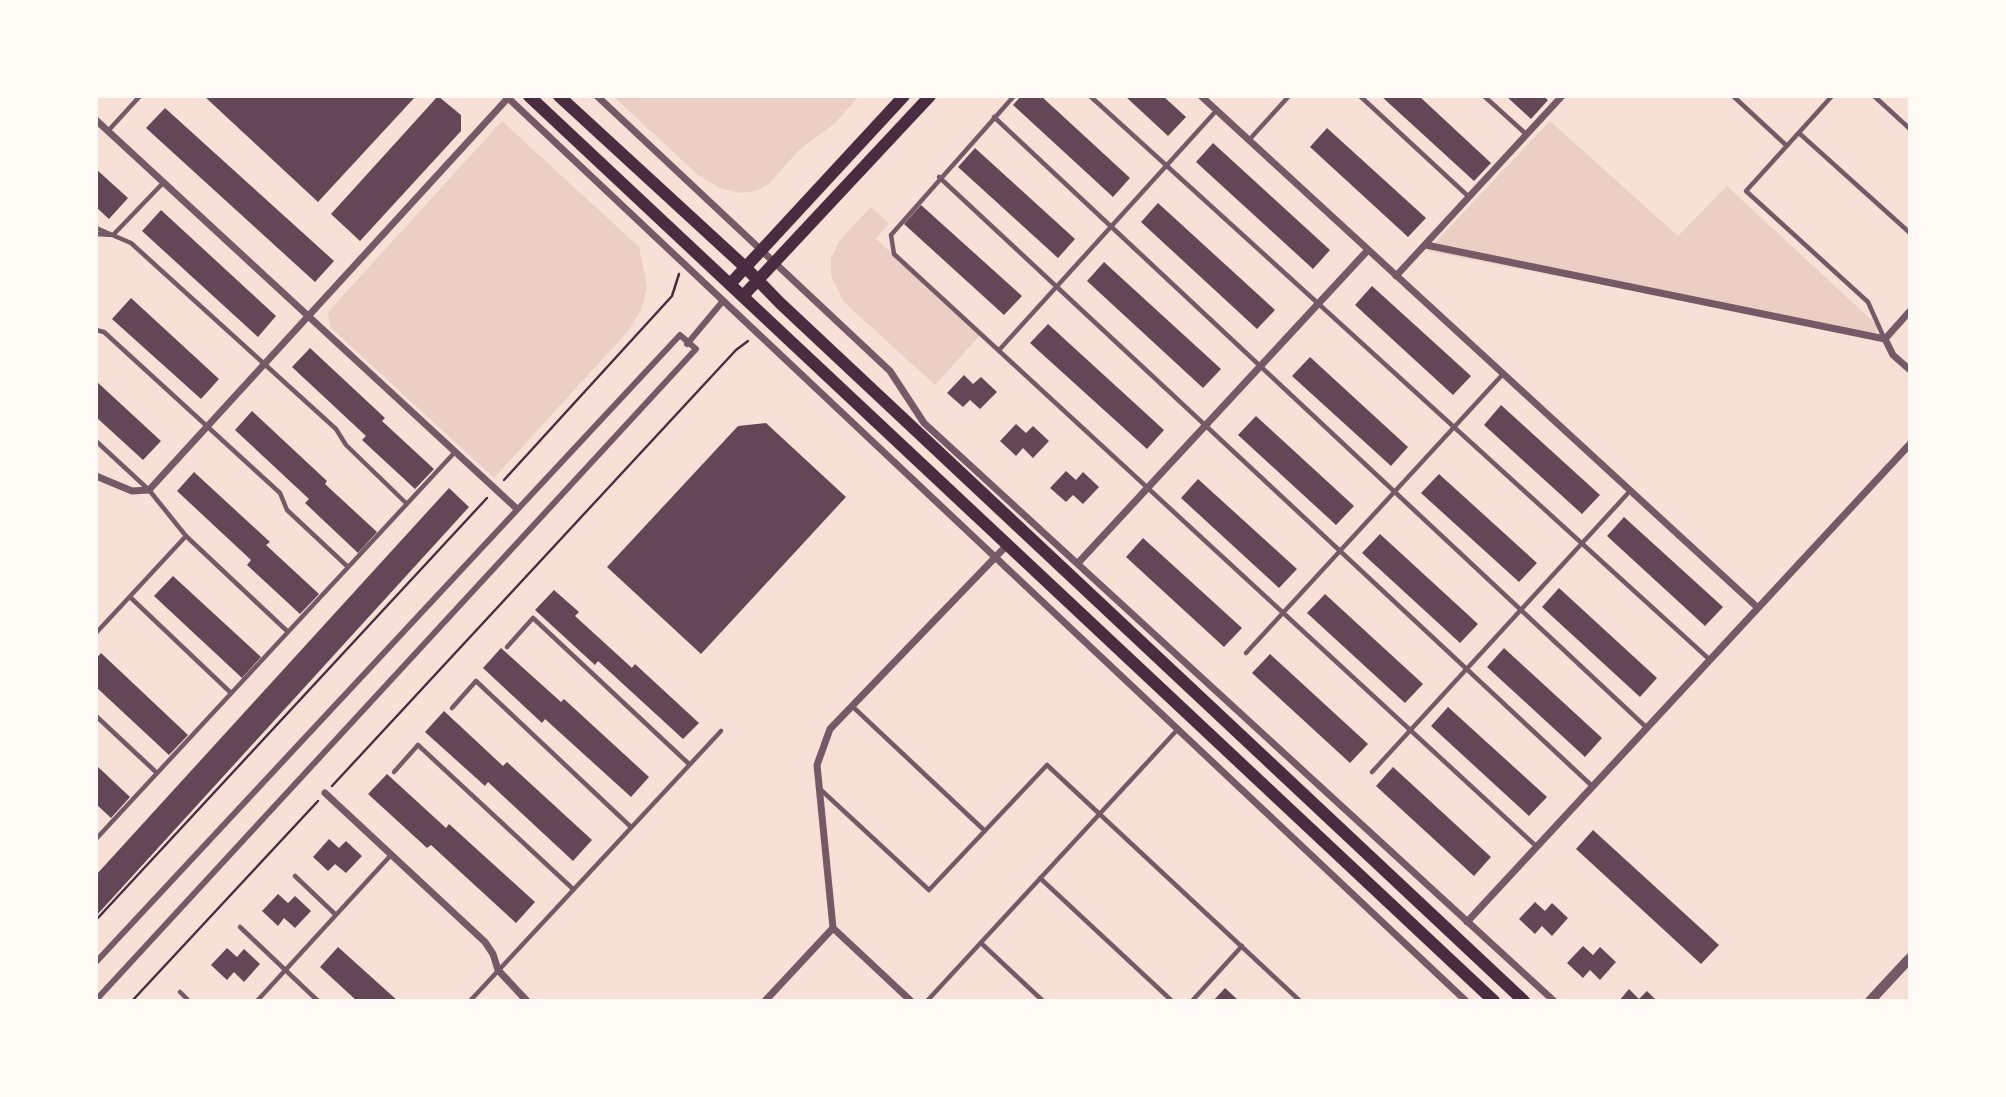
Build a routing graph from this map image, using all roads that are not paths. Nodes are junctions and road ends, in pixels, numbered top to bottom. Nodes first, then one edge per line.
1 (140, 96) edge
2 (529, 96) edge
3 (559, 96) edge
4 (597, 96) edge
5 (904, 96) edge
6 (930, 96) edge
7 (1014, 96) edge
8 (1090, 96) edge
9 (1201, 96) edge
10 (1290, 96) edge
11 (1360, 96) edge
12 (1484, 96) edge
13 (1562, 96) edge
14 (1732, 96) edge
15 (1832, 96) edge
16 (1874, 96) edge
17 (507, 97) edge
18 (1216, 111) junction
19 (994, 117) junction
20 (96, 120) edge
21 (1910, 129) edge
22 (108, 131) junction
23 (1799, 133) junction
24 (1527, 135) junction
25 (1249, 140) junction
26 (1787, 146) junction
27 (1167, 166) junction
28 (939, 177) junction
29 (164, 182) junction
30 (1470, 198) junction
31 (1111, 227) junction
32 (96, 228) edge
33 (1910, 233) edge
34 (96, 234) edge
35 (113, 235) junction
36 (1426, 245) junction
37 (1368, 250) junction
38 (761, 251) junction
39 (775, 264) junction
40 (745, 267) junction
41 (1396, 276) junction
42 (759, 281) junction
43 (731, 283) junction
44 (1057, 286) junction
45 (743, 296) junction
46 (723, 301) junction
47 (1318, 304) junction
48 (1910, 311) edge
49 (307, 315) junction
50 (96, 330) edge
51 (1885, 338) junction
52 (687, 344) junction
53 (1000, 349) junction
54 (264, 363) junction
55 (1260, 366) junction
56 (1910, 370) edge
57 (1503, 374) junction
58 (1206, 425) junction
59 (206, 427) junction
60 (1454, 427) junction
61 (96, 442) edge
62 (1910, 444) edge
63 (455, 452) junction
64 (96, 476) edge
65 (1148, 487) junction
66 (149, 490) junction
67 (1630, 491) junction
68 (1395, 492) junction
69 (407, 504) junction
70 (516, 508) junction
71 (186, 536) junction
72 (1582, 543) junction
73 (1008, 544) junction
74 (1340, 551) junction
75 (996, 558) junction
76 (1078, 563) junction
77 (348, 567) junction
78 (130, 597) junction
79 (1757, 607) junction
80 (1521, 610) junction
81 (1284, 612) junction
82 (288, 632) junction
83 (96, 633) edge
84 (507, 647) dead end
85 (1246, 653) dead end
86 (1709, 659) junction
87 (1467, 669) junction
88 (231, 693) junction
89 (852, 706) junction
90 (452, 708) dead end
91 (96, 716) edge
92 (1646, 727) junction
93 (1178, 729) junction
94 (1411, 730) junction
95 (721, 731) dead end
96 (689, 764) junction
97 (394, 772) dead end
98 (1372, 772) dead end
99 (157, 773) junction
100 (1591, 785) junction
101 (820, 789) junction
102 (325, 793) road end
103 (1099, 815) junction
104 (631, 827) junction
105 (985, 831) junction
106 (96, 839) edge
107 (1536, 846) junction
108 (391, 855) junction
109 (295, 876) dead end
110 (1040, 878) junction
111 (573, 890) junction
112 (336, 915) junction
113 (1466, 922) junction
114 (240, 927) dead end
115 (833, 928) junction
116 (981, 943) junction
117 (1242, 946) junction
118 (1910, 958) edge
119 (96, 962) edge
120 (286, 970) junction
121 (498, 970) junction
122 (180, 992) dead end
123 (96, 1000) edge
124 (189, 1001) edge
125 (257, 1001) edge
126 (318, 1001) edge
127 (470, 1001) edge
128 (527, 1001) edge
129 (765, 1001) edge
130 (911, 1001) edge
131 (927, 1001) edge
132 (1043, 1001) edge
133 (1172, 1001) edge
134 (1192, 1001) edge
135 (1300, 1001) edge
136 (1466, 1001) edge
137 (1494, 1001) edge
138 (1524, 1001) edge
139 (1554, 1001) edge
140 (1870, 1001) edge

1 - 22 lane
2 - 43 main road
3 - 40 main road
4 - 38 street
5 - 38 main road
6 - 39 main road
7 - 19 lane
8 - 27 lane
9 - 18 street
10 - 25 lane
11 - 30 lane
12 - 24 lane
13 - 24 street
14 - 26 lane
15 - 23 lane
16 - 21 lane
17 - 46 street
17 - 49 street
18 - 25 street
18 - 27 lane
19 - 28 lane
19 - 31 lane
20 - 22 street
22 - 29 street
23 - 26 lane
23 - 33 lane
24 - 30 street
25 - 37 street
26 - 51 lane
27 - 31 lane
27 - 47 lane
28 - 44 lane
28 - 53 lane
29 - 35 lane
29 - 49 street
30 - 36 street
31 - 44 lane
31 - 55 lane
32 - 35 lane
34 - 35 lane
35 - 54 lane
36 - 41 street
36 - 51 street
37 - 41 street
37 - 47 street
38 - 39 street
38 - 40 main road
39 - 42 main road
39 - 76 street
40 - 42 main road
40 - 43 main road
41 - 57 street
42 - 45 main road
42 - 138 main road
43 - 45 main road
44 - 53 lane
44 - 58 lane
45 - 73 main road
46 - 52 street
46 - 75 street
47 - 55 street
47 - 60 lane
48 - 51 street
49 - 54 street
49 - 63 street
50 - 59 lane
51 - 56 street
52 - 70 street
52 - 123 street
53 - 65 lane
54 - 59 street
54 - 69 lane
55 - 58 street
55 - 68 lane
57 - 60 lane
57 - 67 street
58 - 65 street
58 - 74 lane
59 - 66 street
59 - 77 lane
60 - 68 lane
60 - 72 lane
61 - 66 lane
62 - 79 street
63 - 69 lane
63 - 70 street
64 - 66 street
65 - 76 street
65 - 81 lane
66 - 71 lane
67 - 72 lane
67 - 79 street
68 - 74 lane
68 - 80 lane
69 - 77 lane
70 - 119 street
71 - 78 lane
71 - 82 lane
72 - 80 lane
72 - 86 lane
73 - 75 street
73 - 137 main road
74 - 81 lane
74 - 87 lane
75 - 89 street
75 - 93 street
76 - 113 street
77 - 82 lane
78 - 83 lane
78 - 88 lane
79 - 86 street
80 - 87 lane
80 - 92 lane
81 - 85 lane
81 - 94 lane
82 - 88 lane
84 - 96 lane
86 - 92 street
87 - 94 lane
87 - 100 lane
88 - 99 lane
89 - 101 street
89 - 105 lane
90 - 104 lane
91 - 99 lane
92 - 100 street
93 - 103 lane
93 - 136 street
94 - 98 lane
94 - 107 lane
95 - 96 lane
96 - 104 lane
97 - 111 lane
99 - 106 lane
100 - 107 street
101 - 105 lane
101 - 115 street
102 - 108 street
103 - 105 lane
103 - 110 lane
103 - 117 lane
104 - 111 lane
107 - 113 street
108 - 112 lane
108 - 121 street
109 - 112 lane
110 - 116 lane
110 - 133 lane
111 - 121 lane
112 - 120 lane
113 - 139 street
114 - 120 lane
115 - 129 street
115 - 130 street
116 - 131 lane
116 - 132 lane
117 - 134 lane
117 - 135 lane
118 - 140 street
120 - 125 lane
120 - 126 lane
121 - 127 lane
121 - 128 street
122 - 124 lane

